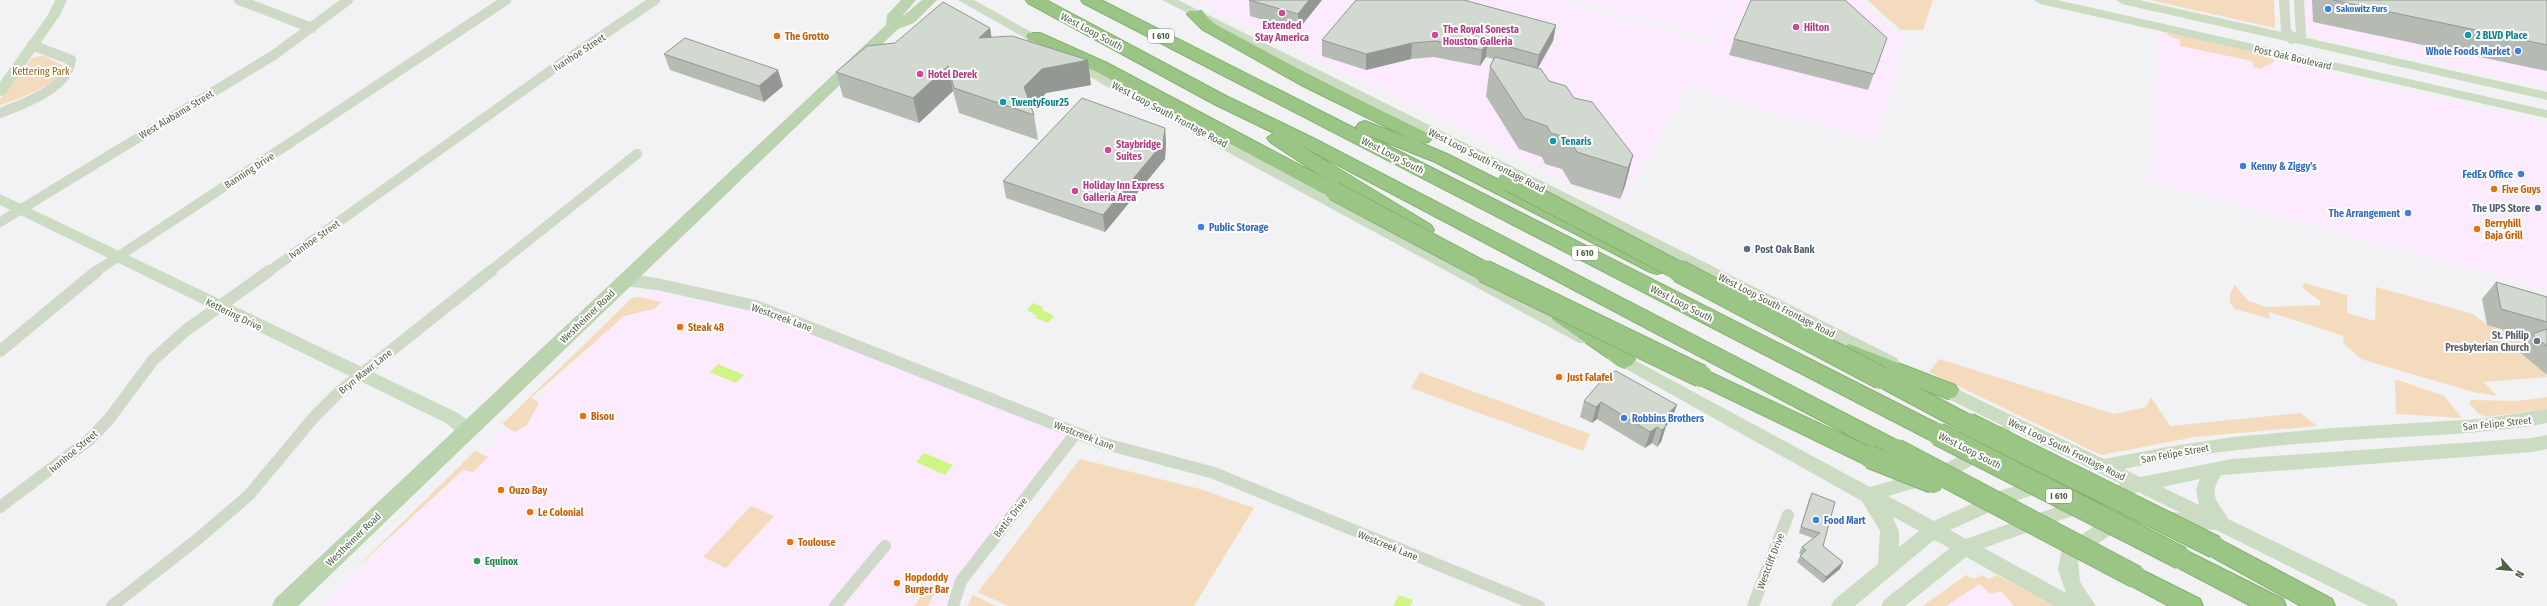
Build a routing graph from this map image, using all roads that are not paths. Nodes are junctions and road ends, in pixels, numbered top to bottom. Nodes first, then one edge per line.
1 (61, 0) edge
2 (239, 0) edge
3 (348, 0) edge
4 (506, 0) edge
5 (655, 0) edge
6 (909, 0) edge
7 (930, 0) edge
8 (964, 0) edge
9 (1034, 0) edge
10 (1089, 0) edge
11 (1168, 0) edge
12 (2040, 0) edge
13 (2122, 0) edge
14 (2284, 0) edge
15 (2300, 0) edge
16 (977, 4) edge
17 (1195, 14) junction
18 (893, 26) junction
19 (312, 28) junction
20 (1034, 36) junction
21 (2292, 39) junction
22 (32, 45) junction
23 (2292, 57) junction
24 (1233, 73) junction
25 (0, 92) edge
26 (2547, 96) edge
27 (1220, 100) junction
28 (0, 112) edge
29 (2547, 114) edge
30 (637, 154) dead end
31 (0, 199) edge
32 (20, 209) junction
33 (0, 222) edge
34 (118, 257) junction
35 (625, 280) junction
36 (218, 307) junction
37 (0, 351) edge
38 (1625, 360) junction
39 (360, 375) junction
40 (1948, 391) junction
41 (1996, 414) junction
42 (2547, 416) edge
43 (468, 430) junction
44 (1076, 433) junction
45 (2343, 434) junction
46 (2547, 442) edge
47 (2364, 457) junction
48 (2103, 466) junction
49 (2215, 469) junction
50 (2140, 484) junction
51 (1866, 495) junction
52 (0, 508) edge
53 (1788, 515) dead end
54 (2037, 524) junction
55 (2224, 525) junction
56 (1933, 530) junction
57 (885, 546) dead end
58 (1966, 547) junction
59 (1887, 568) junction
60 (112, 606) edge
61 (283, 606) edge
62 (835, 606) edge
63 (953, 606) edge
64 (1539, 606) edge
65 (1753, 606) edge
66 (1841, 606) edge
67 (1891, 606) edge
68 (2072, 606) edge
69 (2086, 606) edge
70 (2191, 606) edge
71 (2274, 606) edge
72 (2323, 606) edge
73 (2388, 606) edge

1 - 22 main road
2 - 19 street
3 - 19 street, West Alabama Street
4 - 34 street, Banning Drive
5 - 36 street, Ivanhoe Street
6 - 18 main road, Westheimer Road
7 - 18 main road, Westheimer Road
8 - 16 main road, West Loop South Frontage Road
9 - 27 highway, West Loop South
10 - 24 highway, West Loop South / I 610
11 - 17 main road, West Loop South Frontage Road
12 - 23 main road, Post Oak Boulevard
13 - 21 main road, Post Oak Boulevard
14 - 21 street
15 - 21 street
16 - 20 main road, West Loop South Frontage Road
17 - 40 main road, West Loop South Frontage Road
17 - 72 highway, bridge
18 - 35 main road, Westheimer Road
19 - 32 street, West Alabama Street
20 - 38 main road, West Loop South Frontage Road
20 - 54 highway, bridge
21 - 23 main road
21 - 26 main road, Post Oak Boulevard
22 - 25 main road
22 - 28 street
23 - 29 main road, Post Oak Boulevard
24 - 40 highway
24 - 71 highway, West Loop South / I 610, bridge
27 - 38 highway
27 - 54 highway, West Loop South, bridge
30 - 39 street, Bryn Mawr Lane
31 - 32 main road, Kettering Drive
32 - 33 street, West Alabama Street
32 - 34 main road, Kettering Drive
34 - 36 main road, Kettering Drive
34 - 37 street, Banning Drive
35 - 43 main road, Westheimer Road
35 - 44 street, Westcreek Lane
36 - 39 main road, Kettering Drive
36 - 52 street, Ivanhoe Street
38 - 51 main road, West Loop South Frontage Road
39 - 43 main road, Kettering Drive
39 - 60 street, Bryn Mawr Lane
40 - 41 main road, West Loop South Frontage Road
41 - 48 main road, West Loop South Frontage Road
41 - 51 main road
42 - 45 main road, San Felipe Street
43 - 61 main road, Westheimer Road
44 - 63 street, Bettis Drive
44 - 64 street, Westcreek Lane
45 - 47 main road
45 - 48 main road, San Felipe Street
46 - 47 main road
47 - 49 main road
48 - 50 main road, West Loop South Frontage Road
48 - 56 main road, San Felipe Street
49 - 50 main road
49 - 55 main road
50 - 55 main road, West Loop South Frontage Road
50 - 58 main road
51 - 56 main road, West Loop South Frontage Road
51 - 59 main road
53 - 65 street, Westcliff Drive
54 - 70 highway, West Loop South, bridge
55 - 69 main road
55 - 73 main road, West Loop South Frontage Road
56 - 58 main road, West Loop South Frontage Road
56 - 59 main road, San Felipe Street
57 - 62 street
58 - 67 main road
58 - 68 main road, West Loop South Frontage Road
59 - 66 main road, San Felipe Street

